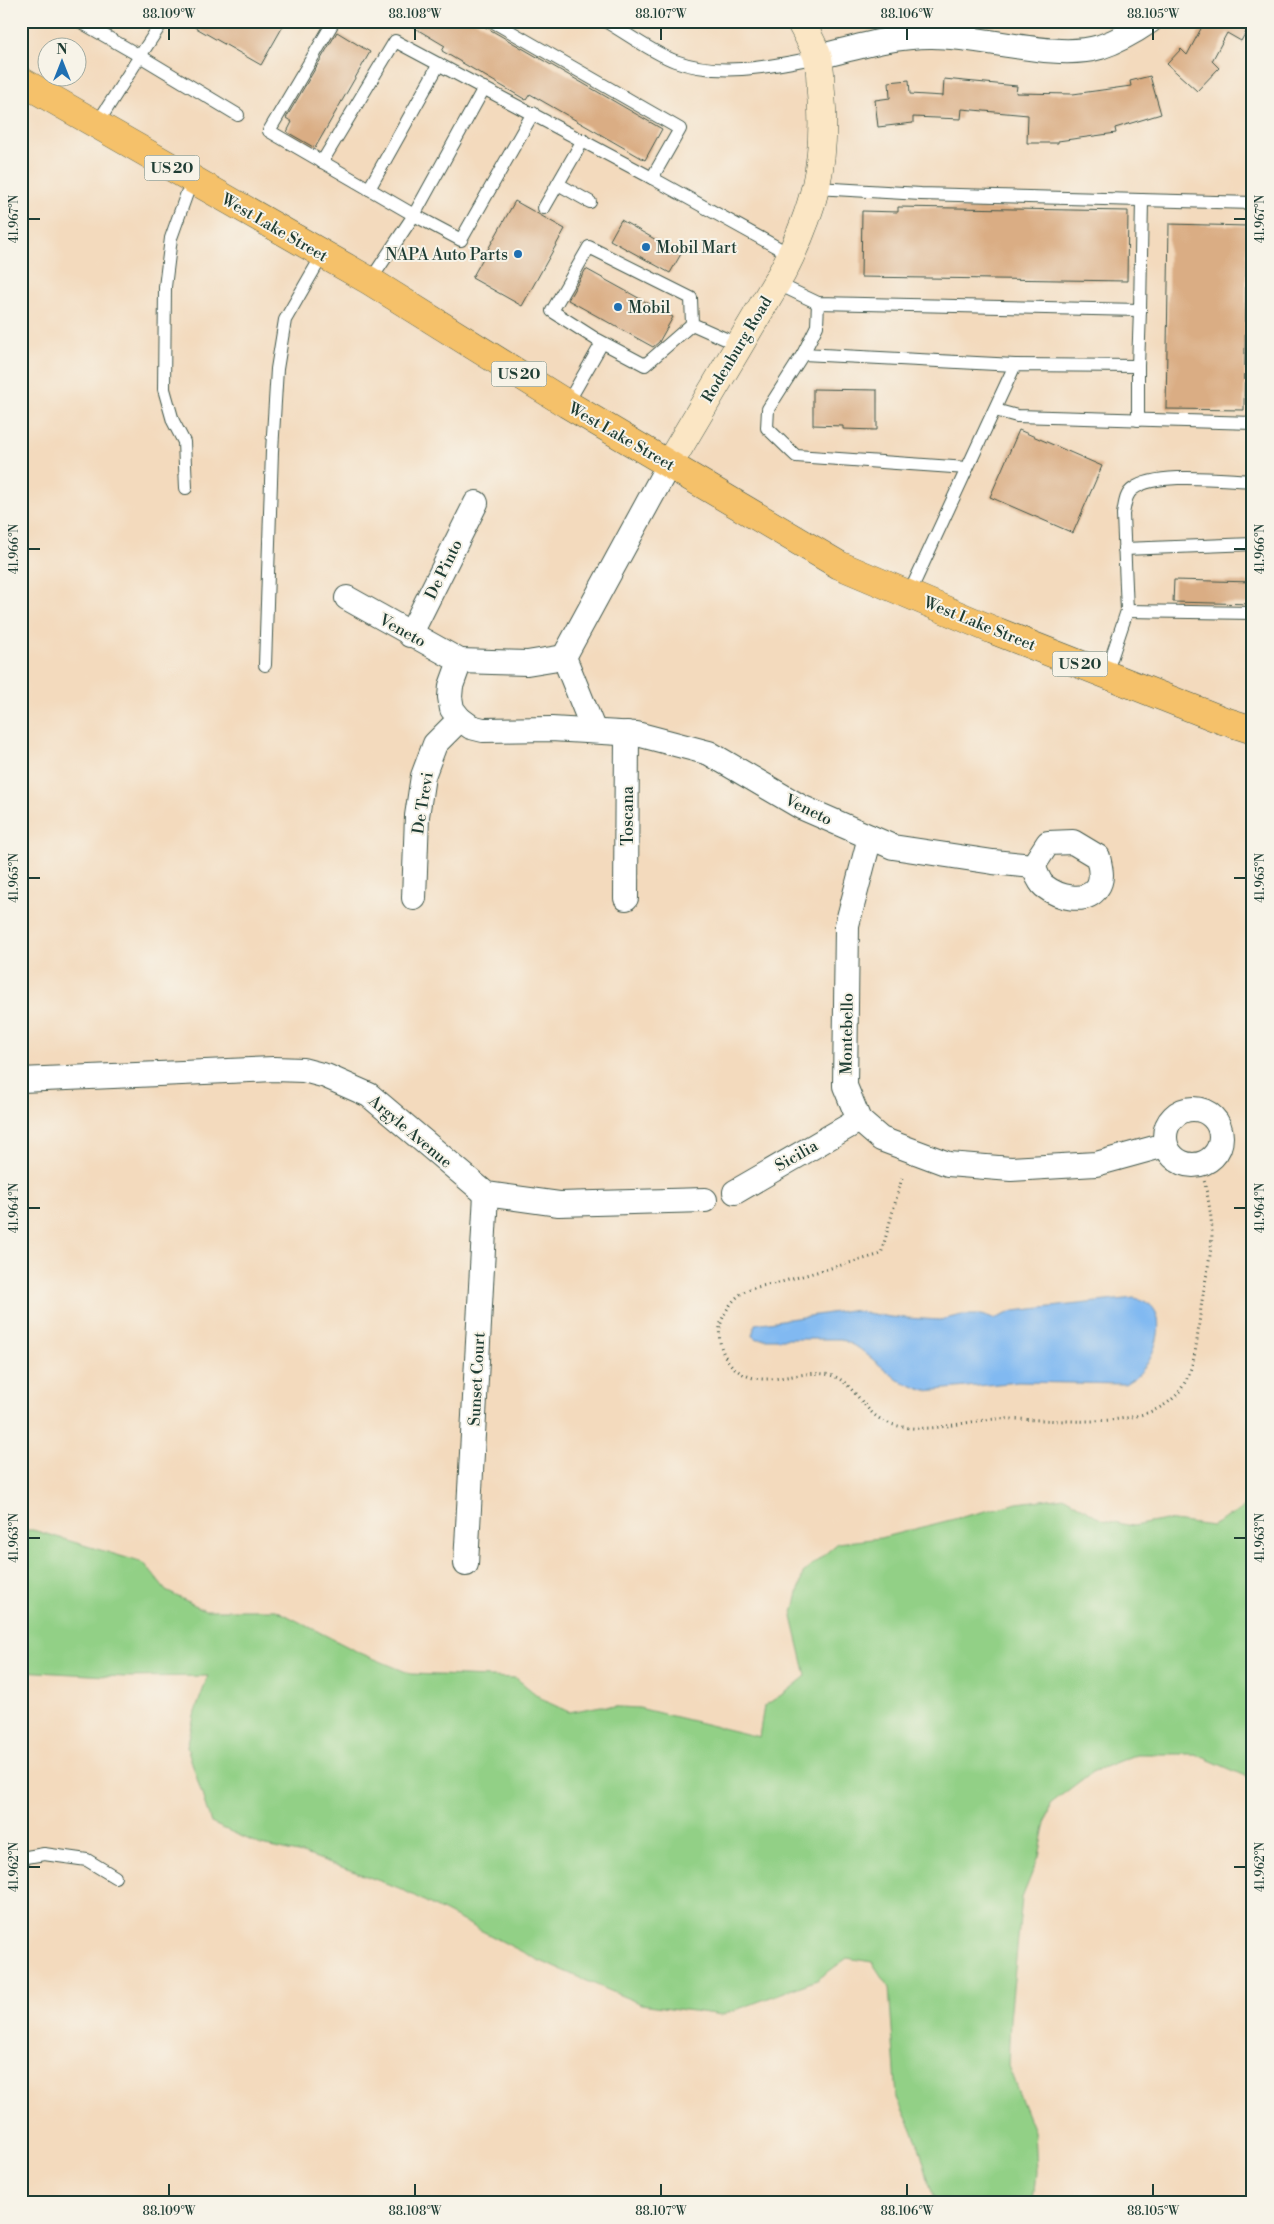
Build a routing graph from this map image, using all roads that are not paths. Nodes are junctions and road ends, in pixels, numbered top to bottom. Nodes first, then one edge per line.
1 (80, 21) edge
2 (163, 21) edge
3 (334, 21) edge
4 (492, 21) edge
5 (605, 21) edge
6 (800, 21) edge
7 (1150, 21) edge
8 (140, 56) junction
9 (818, 57) junction
10 (439, 64) junction
11 (21, 81) edge
12 (484, 88) junction
13 (533, 114) junction
14 (238, 115) dead end
15 (97, 124) junction
16 (583, 140) junction
17 (322, 162) junction
18 (652, 178) junction
19 (192, 179) junction
20 (558, 184) junction
21 (816, 188) junction
22 (369, 189) junction
23 (1142, 200) junction
24 (590, 202) dead end
25 (1253, 203) edge
26 (544, 208) dead end
27 (414, 215) junction
28 (323, 254) junction
29 (791, 256) junction
30 (370, 281) junction
31 (776, 282) junction
32 (818, 303) junction
33 (1140, 310) junction
34 (692, 324) junction
35 (598, 340) junction
36 (739, 345) junction
37 (803, 354) junction
38 (1016, 365) junction
39 (1138, 366) junction
40 (567, 404) junction
41 (994, 410) junction
42 (1138, 420) junction
43 (1253, 423) edge
44 (669, 464) junction
45 (968, 468) junction
46 (1253, 482) edge
47 (186, 488) dead end
48 (476, 503) dead end
49 (1253, 544) edge
50 (1124, 550) junction
51 (909, 594) junction
52 (347, 598) dead end
53 (1127, 612) junction
54 (1253, 613) edge
55 (410, 634) junction
56 (564, 657) junction
57 (460, 661) junction
58 (265, 664) dead end
59 (1106, 674) junction
60 (460, 719) junction
61 (1253, 730) edge
62 (594, 731) junction
63 (627, 733) junction
64 (870, 837) junction
65 (1033, 866) dead end
66 (414, 898) dead end
67 (626, 898) dead end
68 (21, 1080) edge
69 (859, 1120) junction
70 (1165, 1145) dead end
71 (734, 1192) dead end
72 (486, 1194) junction
73 (705, 1200) dead end
74 (466, 1564) dead end
75 (21, 1858) edge
76 (115, 1877) dead end

1 - 8 lane
2 - 8 lane
3 - 17 lane
4 - 18 lane
5 - 9 lane
6 - 9 street, Rodenburg Road
7 - 9 street
8 - 14 lane
8 - 15 lane
9 - 21 street, Rodenburg Road
10 - 12 lane
10 - 17 lane
10 - 22 lane
11 - 15 main road, West Lake Street / US 20
12 - 13 lane
12 - 27 lane
13 - 16 lane
13 - 27 lane
15 - 19 main road, West Lake Street / US 20
16 - 18 lane
16 - 20 lane
17 - 22 lane
18 - 29 lane
19 - 28 main road, West Lake Street / US 20
19 - 47 lane
20 - 24 lane
20 - 26 lane
21 - 23 lane
21 - 29 street, Rodenburg Road
22 - 27 lane
23 - 25 lane
23 - 33 lane
27 - 30 lane
28 - 30 main road, West Lake Street / US 20
28 - 58 lane
29 - 31 street, Rodenburg Road
30 - 40 main road, West Lake Street / US 20
31 - 32 lane
31 - 36 street, Rodenburg Road
32 - 33 lane
32 - 37 lane
33 - 39 lane
34 - 35 lane
34 - 35 lane
34 - 36 lane
35 - 40 lane
36 - 44 street, Rodenburg Road
37 - 38 lane
37 - 45 lane
38 - 39 lane
38 - 41 lane
39 - 42 lane
40 - 44 main road, West Lake Street / US 20
41 - 42 lane
41 - 45 lane
42 - 43 lane
44 - 51 main road, West Lake Street / US 20
44 - 56 street, Rodenburg Road
45 - 51 lane
46 - 50 lane
48 - 55 street, De Pinto
49 - 50 lane
50 - 53 lane
51 - 59 main road, West Lake Street / US 20
52 - 55 street, Veneto
53 - 54 lane
53 - 59 lane
55 - 57 street, Veneto
56 - 57 street, Veneto
56 - 62 street
57 - 60 street
59 - 61 main road, West Lake Street / US 20
60 - 62 street, Veneto
60 - 66 street, De Trevi
62 - 63 street, Veneto
63 - 64 street, Veneto
63 - 67 street, Toscana
64 - 65 street, Veneto
64 - 69 street, Montebello
68 - 72 street, Argyle Avenue
69 - 70 street, Montebello
69 - 71 street, Sicilia
72 - 73 street
72 - 74 street, Sunset Court
75 - 76 lane

